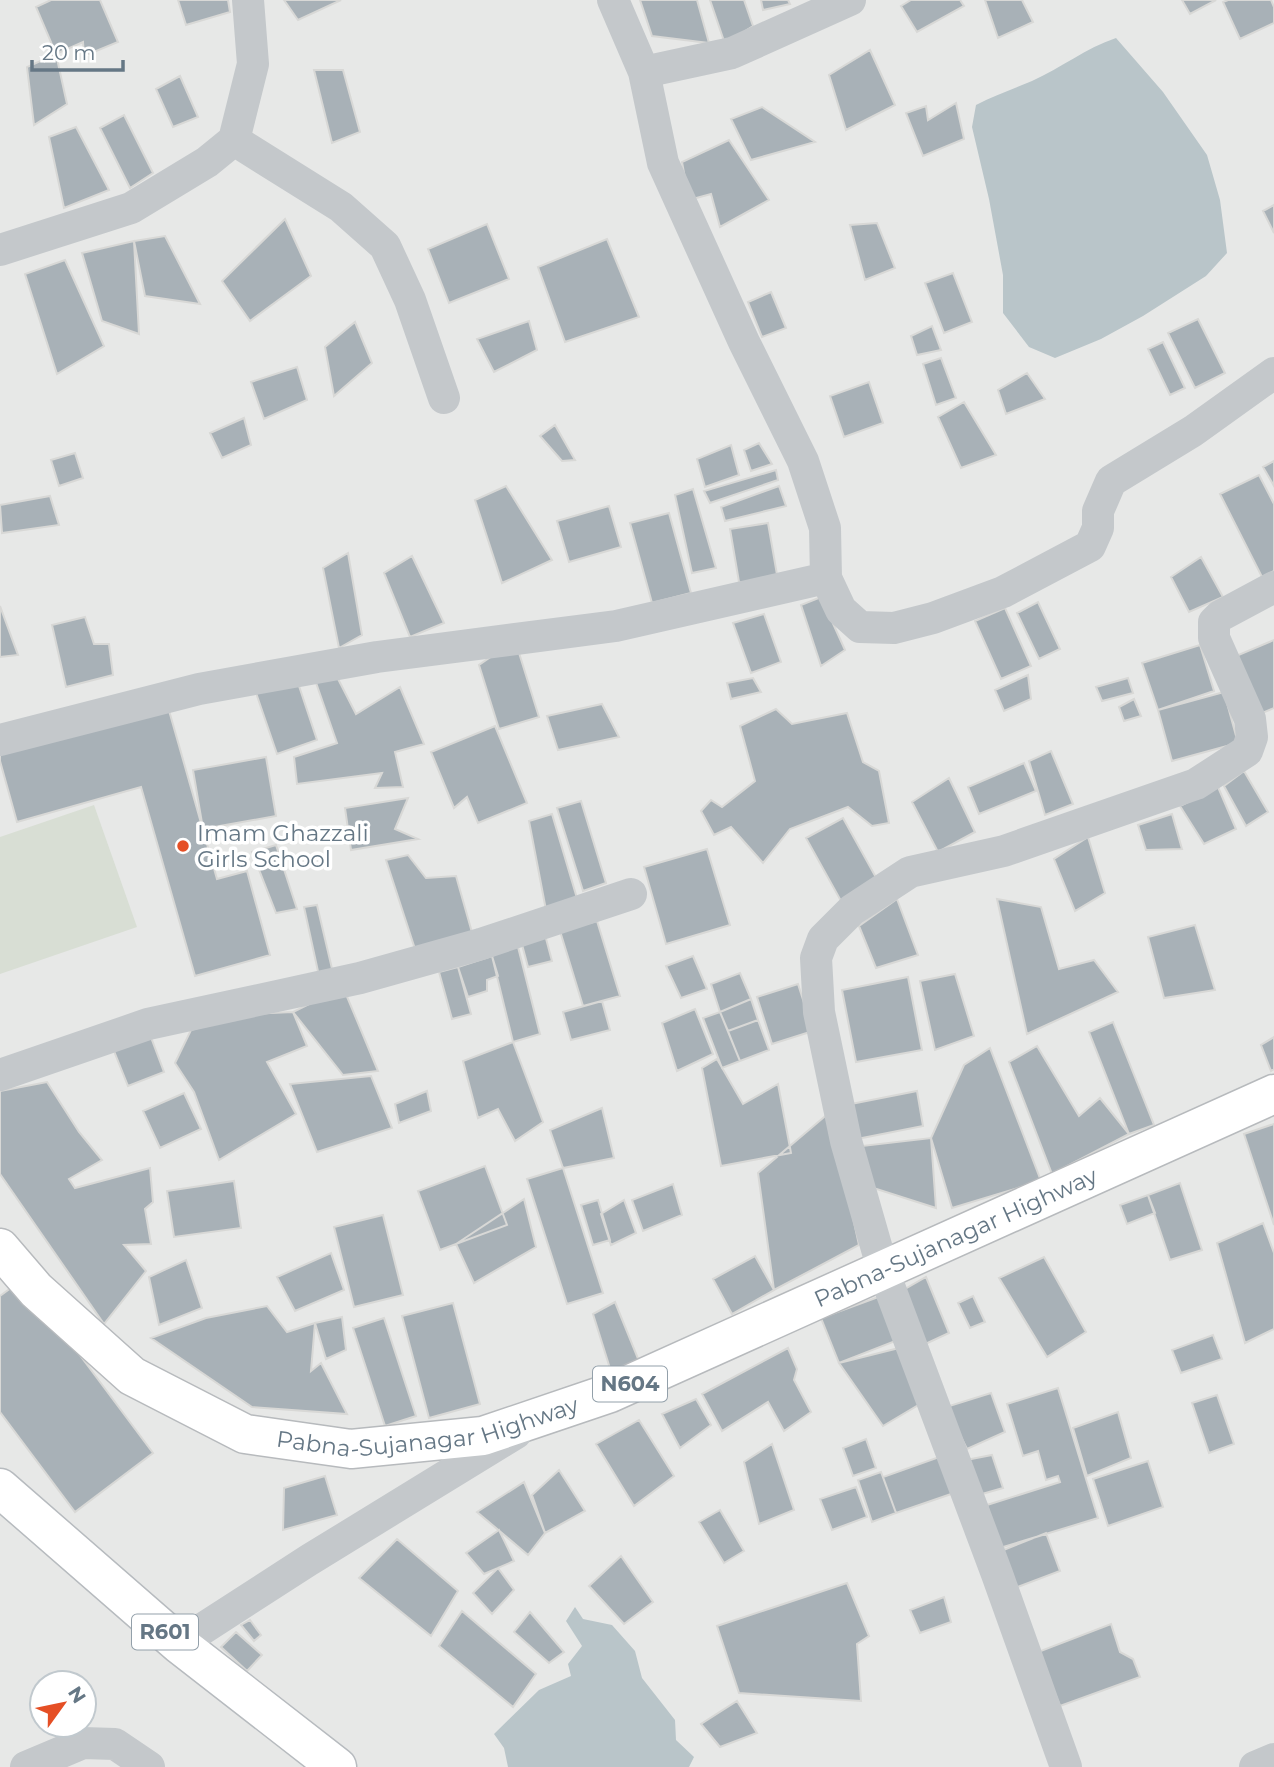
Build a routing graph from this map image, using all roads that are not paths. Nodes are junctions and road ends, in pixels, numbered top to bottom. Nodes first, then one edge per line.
1 (248, 0) edge
2 (613, 0) edge
3 (850, 0) edge
4 (644, 72) junction
5 (234, 140) junction
6 (0, 250) edge
7 (1274, 373) edge
8 (444, 398) dead end
9 (826, 578) junction
10 (1274, 587) edge
11 (0, 740) edge
12 (631, 894) dead end
13 (0, 1075) edge
14 (1274, 1094) edge
15 (0, 1248) edge
16 (883, 1270) junction
17 (545, 1415) junction
18 (0, 1488) edge
19 (179, 1644) junction
20 (1274, 1759) edge
21 (26, 1767) edge
22 (149, 1767) edge
23 (337, 1767) edge
24 (1066, 1767) edge
25 (1255, 1767) edge

1 - 5 street
2 - 4 street
3 - 4 street
4 - 9 street
5 - 6 street
5 - 8 street
7 - 9 street
9 - 11 street
10 - 16 street
12 - 13 street
14 - 16 main road, Pabna-Sujanagar Highway / N604
15 - 17 main road, Pabna-Sujanagar Highway / N604
16 - 17 main road, Pabna-Sujanagar Highway / N604
16 - 24 street
17 - 19 street
18 - 19 main road, R601
19 - 23 main road, R601
20 - 25 street
21 - 22 street

